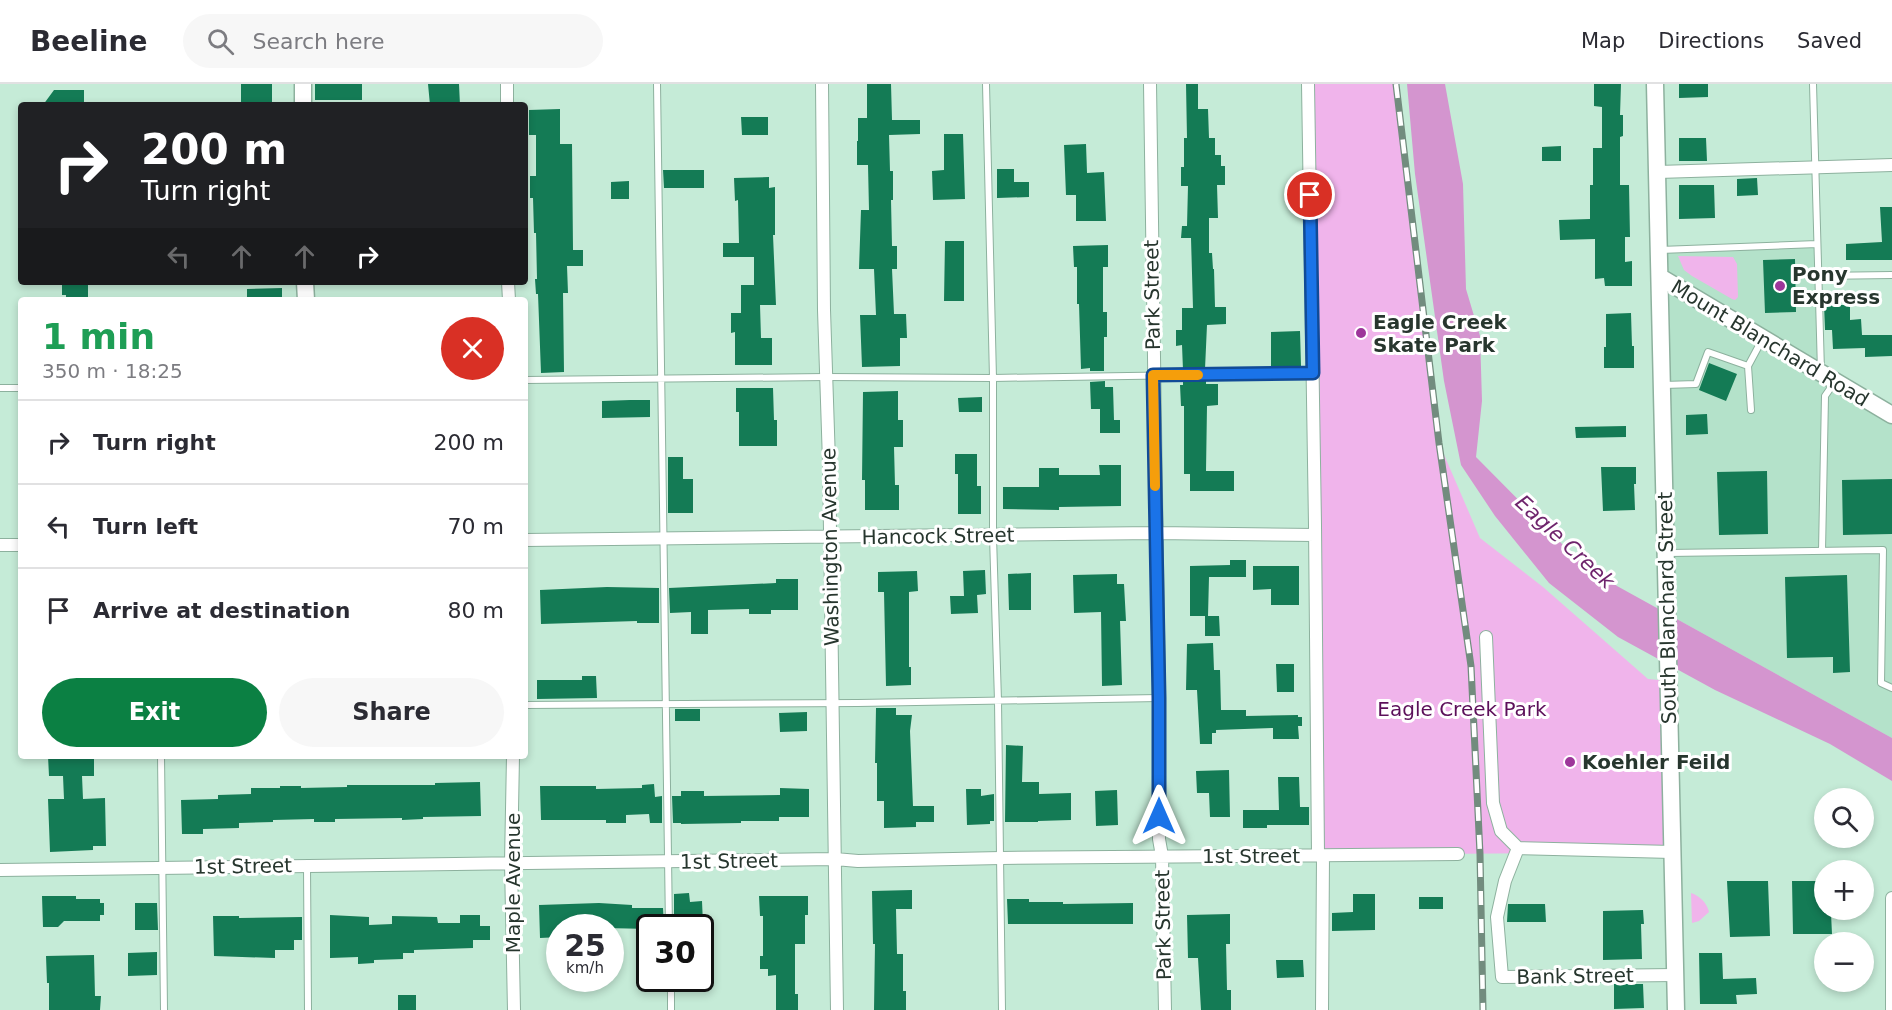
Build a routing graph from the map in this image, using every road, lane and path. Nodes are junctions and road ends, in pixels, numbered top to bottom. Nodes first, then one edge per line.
1 (303, 84) edge
2 (507, 84) edge
3 (657, 84) edge
4 (822, 84) edge
5 (986, 84) edge
6 (1150, 84) edge
7 (1308, 84) edge
8 (1655, 84) edge
9 (1813, 84) edge
10 (303, 102) edge
11 (507, 102) edge
12 (1892, 165) edge
13 (1815, 167) junction
14 (1658, 172) junction
15 (1817, 244) junction
16 (1659, 250) junction
17 (1892, 275) edge
18 (1818, 276) junction
19 (1660, 277) junction
20 (1763, 338) junction
21 (1748, 366) junction
22 (1313, 373) junction
23 (1153, 375) junction
24 (826, 377) junction
25 (1828, 377) junction
26 (993, 378) junction
27 (662, 379) junction
28 (528, 380) edge
29 (1663, 385) junction
30 (0, 388) edge
31 (18, 388) edge
32 (1751, 410) dead end
33 (1892, 415) edge
34 (1156, 533) junction
35 (1315, 535) junction
36 (993, 536) junction
37 (830, 537) junction
38 (664, 538) junction
39 (528, 540) edge
40 (0, 545) edge
41 (18, 545) edge
42 (1822, 551) junction
43 (1666, 553) junction
44 (1486, 637) dead end
45 (1892, 688) edge
46 (1159, 698) junction
47 (998, 701) junction
48 (832, 703) junction
49 (665, 704) junction
50 (528, 705) edge
51 (161, 759) edge
52 (513, 759) edge
53 (1518, 848) junction
54 (1672, 852) junction
55 (1458, 854) dead end
56 (1320, 855) junction
57 (1162, 856) junction
58 (1001, 858) junction
59 (835, 859) junction
60 (668, 862) junction
61 (511, 863) junction
62 (307, 866) junction
63 (163, 868) junction
64 (0, 870) edge
65 (1892, 898) edge
66 (669, 914) edge
67 (1676, 975) junction
68 (670, 992) edge
69 (164, 1010) edge
70 (308, 1010) edge
71 (513, 1010) edge
72 (671, 1010) edge
73 (837, 1010) edge
74 (1002, 1010) edge
75 (1165, 1010) edge
76 (1322, 1010) edge
77 (1676, 1010) edge
78 (1892, 1010) edge

1 - 10 street
2 - 11 street
3 - 27 lane
4 - 24 street, Washington Avenue
5 - 26 lane
6 - 23 street, Park Street
7 - 22 street
8 - 14 street, Mount Blanchard Road
9 - 13 lane
12 - 13 street
13 - 14 street
13 - 15 lane
14 - 16 street, Mount Blanchard Road
15 - 16 lane
15 - 18 lane
16 - 19 street, Mount Blanchard Road
17 - 18 lane
18 - 25 lane
19 - 20 street, Mount Blanchard Road
19 - 29 street, South Blanchard Street
20 - 21 lane
20 - 25 street, Mount Blanchard Road
21 - 29 lane
21 - 32 lane
22 - 23 lane
22 - 35 street
23 - 26 lane
23 - 34 street, Park Street
24 - 26 lane
24 - 27 lane
24 - 37 street, Washington Avenue
25 - 33 street, Mount Blanchard Road
25 - 42 lane
26 - 36 lane
27 - 28 lane
27 - 38 lane
29 - 43 street, South Blanchard Street
30 - 31 lane
34 - 35 street, Hancock Street
34 - 36 street, Hancock Street
34 - 46 street, Park Street
35 - 56 street
36 - 37 street, Hancock Street
36 - 47 lane
37 - 38 street, Hancock Street
37 - 48 street, Washington Avenue
38 - 39 street, Hancock Street
38 - 49 lane
40 - 41 street
42 - 43 lane
42 - 45 lane
43 - 54 street, South Blanchard Street
44 - 53 street
46 - 47 lane
46 - 57 street, Park Street
47 - 48 lane
47 - 58 lane
48 - 49 lane
48 - 59 street, Washington Avenue
49 - 50 lane
49 - 60 lane
51 - 63 lane
52 - 61 street, Maple Avenue
53 - 54 street
53 - 67 street, Bank Street
54 - 67 street, South Blanchard Street
55 - 56 street, 1st Street
56 - 57 street, 1st Street
56 - 76 street
57 - 58 street, 1st Street
57 - 75 street, Park Street
58 - 59 street, 1st Street
58 - 74 lane
59 - 60 street, 1st Street
59 - 73 street, Washington Avenue
60 - 61 street, 1st Street
60 - 66 lane
61 - 62 street, 1st Street
61 - 71 street, Maple Avenue
62 - 63 street, 1st Street
62 - 70 lane
63 - 64 street, 1st Street
63 - 69 lane
65 - 78 street
67 - 77 street, South Blanchard Street
68 - 72 lane

